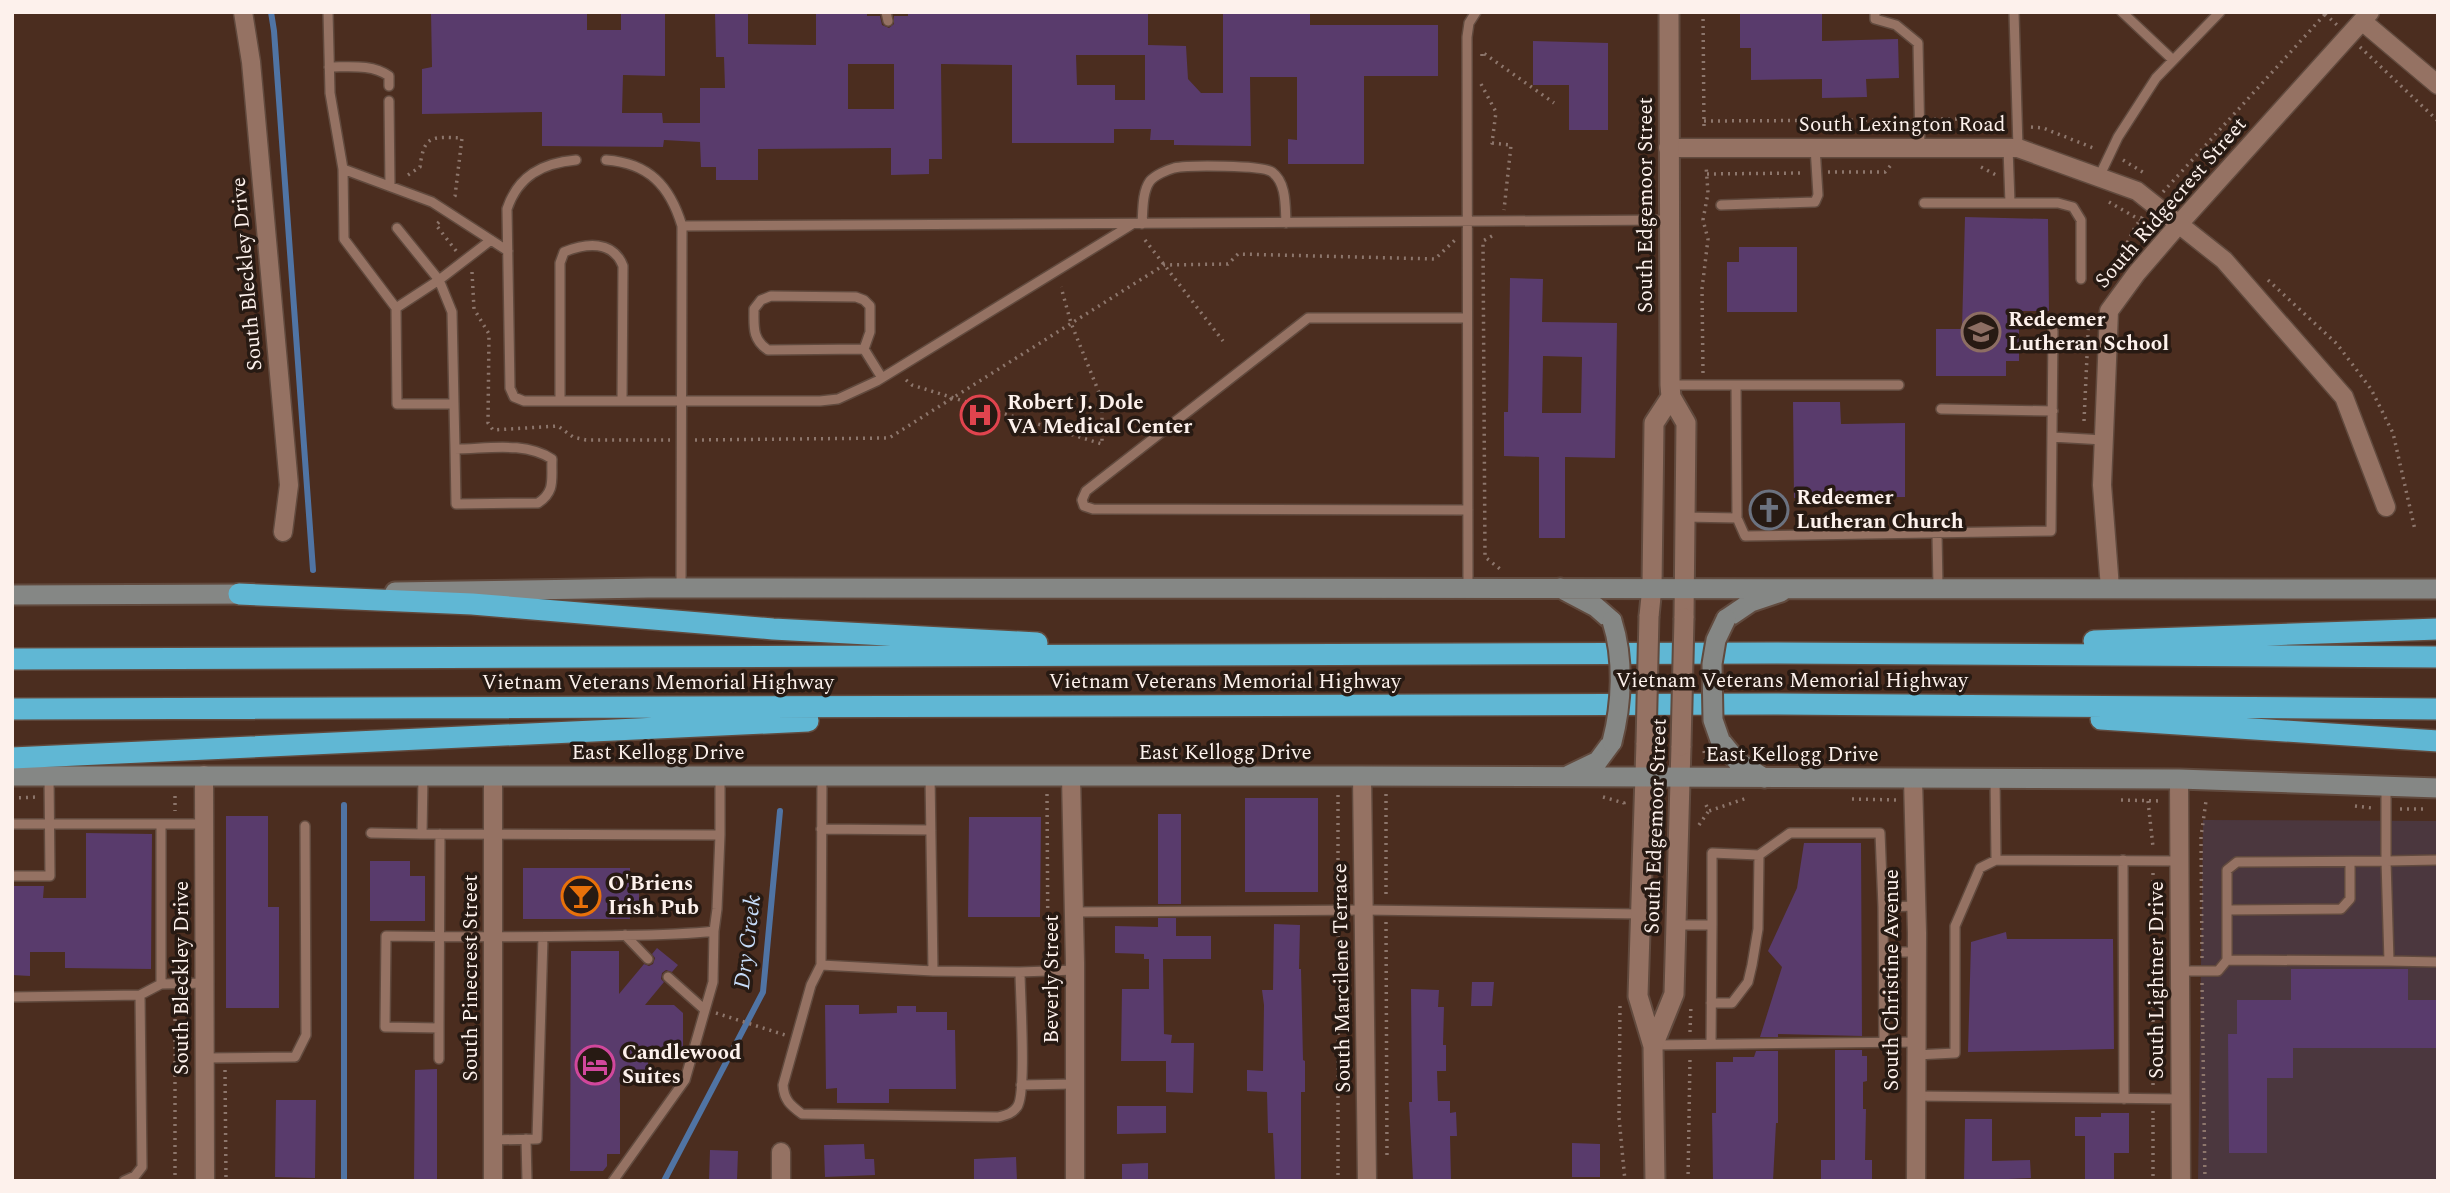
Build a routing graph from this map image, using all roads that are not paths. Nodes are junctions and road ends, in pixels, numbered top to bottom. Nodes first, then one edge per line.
1 (243, 12) edge
2 (328, 12) edge
3 (1476, 12) edge
4 (1669, 12) edge
5 (1875, 12) edge
6 (2014, 12) edge
7 (2122, 12) edge
8 (2215, 14) edge
9 (2366, 17) edge
10 (2174, 60) junction
11 (330, 67) junction
12 (2438, 85) edge
13 (389, 86) dead end
14 (389, 101) dead end
15 (1815, 147) junction
16 (1668, 148) junction
17 (1920, 148) junction
18 (2013, 148) junction
19 (576, 160) dead end
20 (606, 160) dead end
21 (343, 169) junction
22 (2099, 177) junction
23 (390, 186) junction
24 (1924, 203) dead end
25 (2010, 203) junction
26 (1721, 205) dead end
27 (2184, 219) junction
28 (1668, 220) junction
29 (1467, 222) junction
30 (1286, 223) junction
31 (1137, 224) junction
32 (682, 226) junction
33 (397, 228) dead end
34 (491, 240) junction
35 (508, 251) junction
36 (2081, 279) dead end
37 (439, 280) junction
38 (396, 308) junction
39 (1468, 318) junction
40 (2053, 331) dead end
41 (864, 349) junction
42 (882, 378) junction
43 (1736, 385) junction
44 (1899, 385) dead end
45 (1670, 391) junction
46 (560, 401) junction
47 (622, 401) junction
48 (682, 401) junction
49 (454, 404) junction
50 (1941, 409) dead end
51 (2053, 411) junction
52 (2052, 437) junction
53 (2104, 440) junction
54 (455, 449) junction
55 (2386, 507) dead end
56 (1468, 510) junction
57 (1685, 517) junction
58 (1737, 517) junction
59 (283, 532) dead end
60 (1937, 534) junction
61 (1468, 587) junction
62 (1558, 587) junction
63 (1651, 587) junction
64 (1685, 587) junction
65 (1795, 587) junction
66 (1938, 587) junction
67 (681, 588) junction
68 (2110, 588) junction
69 (2438, 589) edge
70 (239, 594) junction
71 (12, 595) edge
72 (2438, 629) edge
73 (1777, 653) junction
74 (1266, 656) junction
75 (2438, 657) edge
76 (12, 659) edge
77 (1774, 704) junction
78 (1086, 707) junction
79 (12, 709) edge
80 (2438, 709) edge
81 (2438, 741) edge
82 (12, 758) edge
83 (204, 775) junction
84 (12, 776) edge
85 (49, 776) junction
86 (423, 776) junction
87 (494, 776) junction
88 (720, 776) junction
89 (822, 776) junction
90 (930, 776) junction
91 (1071, 776) junction
92 (1362, 776) junction
93 (1565, 777) junction
94 (1644, 777) junction
95 (1679, 777) junction
96 (1764, 778) junction
97 (1913, 779) junction
98 (1995, 779) junction
99 (2179, 779) junction
100 (2386, 786) junction
101 (2438, 788) edge
102 (12, 824) edge
103 (50, 824) junction
104 (161, 824) junction
105 (204, 824) junction
106 (304, 826) dead end
107 (821, 829) junction
108 (931, 830) junction
109 (371, 833) dead end
110 (422, 834) junction
111 (440, 834) junction
112 (494, 834) junction
113 (720, 835) junction
114 (1759, 855) junction
115 (1996, 860) junction
116 (2123, 860) junction
117 (2438, 860) edge
118 (2179, 861) junction
119 (2386, 861) junction
120 (2350, 862) junction
121 (12, 876) edge
122 (1883, 906) junction
123 (1916, 906) junction
124 (1364, 910) junction
125 (2228, 910) junction
126 (1074, 912) junction
127 (1640, 914) junction
128 (1675, 925) junction
129 (1712, 925) junction
130 (714, 931) junction
131 (625, 935) junction
132 (440, 937) junction
133 (494, 937) junction
134 (543, 937) junction
135 (1884, 952) junction
136 (1917, 952) junction
137 (648, 959) dead end
138 (2227, 960) junction
139 (2389, 961) junction
140 (2438, 962) edge
141 (821, 965) junction
142 (1075, 970) junction
143 (933, 971) junction
144 (2180, 971) junction
145 (1020, 972) junction
146 (668, 977) dead end
147 (205, 983) junction
148 (161, 984) junction
149 (140, 995) junction
150 (12, 997) edge
151 (1712, 1003) junction
152 (710, 1011) junction
153 (439, 1028) junction
154 (1884, 1042) junction
155 (1711, 1044) junction
156 (1653, 1045) junction
157 (1916, 1048) junction
158 (205, 1058) junction
159 (439, 1059) dead end
160 (1075, 1084) junction
161 (1021, 1085) junction
162 (1916, 1096) junction
163 (2124, 1098) junction
164 (2180, 1099) junction
165 (526, 1139) junction
166 (493, 1140) junction
167 (781, 1153) dead end
168 (124, 1181) edge
169 (205, 1181) edge
170 (493, 1181) edge
171 (527, 1181) edge
172 (613, 1181) edge
173 (781, 1181) edge
174 (1075, 1181) edge
175 (1367, 1181) edge
176 (1655, 1181) edge
177 (1916, 1181) edge
178 (2181, 1181) edge

1 - 59 street, South Bleckley Drive
2 - 11 lane
3 - 29 lane
4 - 16 street, South Edgemoor Street
5 - 17 lane
6 - 18 lane
7 - 10 lane
8 - 10 lane
9 - 12 street
9 - 27 street, South Ridgecrest Street
10 - 22 lane
11 - 13 lane
11 - 21 lane
14 - 23 lane
15 - 16 street, South Lexington Road
15 - 17 street, South Lexington Road
15 - 26 lane
16 - 28 street, South Edgemoor Street
17 - 18 street, South Lexington Road
18 - 22 street, South Lexington Road
18 - 25 lane
19 - 35 lane
20 - 32 lane
21 - 23 lane
21 - 38 lane
22 - 27 street, South Lexington Road
23 - 34 lane
24 - 25 lane
25 - 36 lane
27 - 53 street, South Ridgecrest Street
27 - 55 street, South Lexington Road
28 - 29 lane
28 - 45 street, South Edgemoor Street
29 - 30 lane
29 - 39 lane
30 - 31 lane
30 - 31 lane
31 - 32 lane
31 - 42 lane
32 - 48 lane
33 - 37 lane
34 - 35 lane
34 - 37 lane
35 - 46 lane
37 - 38 lane
37 - 49 lane
38 - 49 lane
39 - 56 lane
39 - 56 lane
40 - 51 lane
41 - 41 lane
41 - 42 lane
42 - 48 lane
43 - 44 lane
43 - 45 lane
43 - 58 lane
45 - 57 street, South Edgemoor Street
45 - 63 street, South Edgemoor Street
46 - 47 lane
46 - 47 lane
47 - 48 lane
48 - 67 lane
49 - 54 lane
50 - 51 lane
51 - 52 lane
52 - 53 lane
52 - 60 lane
53 - 68 street, South Ridgecrest Street
54 - 54 lane
56 - 61 lane
57 - 58 lane
57 - 64 street, South Edgemoor Street
58 - 60 lane
60 - 66 lane
61 - 62 main road
61 - 67 main road
62 - 63 main road
62 - 93 main road, bridge
63 - 64 main road
63 - 94 street, South Edgemoor Street, bridge
64 - 65 main road
64 - 95 street, South Edgemoor Street, bridge
65 - 66 main road
65 - 96 main road, bridge
66 - 68 main road
67 - 70 main road
68 - 69 main road
70 - 71 main road
70 - 74 highway
72 - 73 highway
73 - 74 highway, Vietnam Veterans Memorial Highway
73 - 75 highway, Vietnam Veterans Memorial Highway
74 - 76 highway, Vietnam Veterans Memorial Highway
77 - 78 highway, Vietnam Veterans Memorial Highway
77 - 80 highway, Vietnam Veterans Memorial Highway
77 - 81 highway
78 - 79 highway, Vietnam Veterans Memorial Highway
78 - 82 highway
83 - 85 main road, East Kellogg Drive
83 - 86 main road, East Kellogg Drive
83 - 105 street, South Bleckley Drive
84 - 85 main road, East Kellogg Drive
85 - 103 lane
86 - 87 main road, East Kellogg Drive
86 - 110 lane
87 - 88 main road, East Kellogg Drive
87 - 112 street, South Pinecrest Street
88 - 89 main road, East Kellogg Drive
88 - 113 lane
89 - 90 main road, East Kellogg Drive
89 - 107 lane
90 - 91 main road, East Kellogg Drive
90 - 108 lane
91 - 92 main road, East Kellogg Drive
91 - 126 street, Beverly Street
92 - 93 main road, East Kellogg Drive
92 - 124 street, South Marcilene Terrace
93 - 94 main road, East Kellogg Drive
94 - 95 main road, East Kellogg Drive
94 - 127 street, South Edgemoor Street
95 - 96 main road, East Kellogg Drive
95 - 128 street, South Edgemoor Street
96 - 97 main road, East Kellogg Drive
97 - 98 main road, East Kellogg Drive
97 - 123 street, South Christine Avenue
98 - 99 main road, East Kellogg Drive
98 - 115 lane
99 - 100 main road, East Kellogg Drive
99 - 118 street, South Lightner Drive
100 - 101 main road, East Kellogg Drive
100 - 119 lane
102 - 103 lane
103 - 104 lane
103 - 121 lane
104 - 105 lane
104 - 148 lane
105 - 147 street, South Bleckley Drive
106 - 158 lane
107 - 108 lane
107 - 141 lane
108 - 143 lane
109 - 110 lane
110 - 111 lane
111 - 112 lane
111 - 132 lane
112 - 113 lane
112 - 133 street, South Pinecrest Street
113 - 130 lane
114 - 122 lane
114 - 129 lane
114 - 151 lane
115 - 116 lane
115 - 157 lane
116 - 118 lane
116 - 163 lane
117 - 119 lane
118 - 144 street, South Lightner Drive
119 - 120 lane
119 - 139 lane
120 - 125 lane
120 - 125 lane
122 - 123 lane
122 - 135 lane
123 - 136 street, South Christine Avenue
124 - 126 lane
124 - 127 lane
124 - 175 street, South Marcilene Terrace
125 - 138 lane
126 - 142 street, Beverly Street
127 - 156 street, South Edgemoor Street
128 - 129 lane
128 - 156 street, South Edgemoor Street
129 - 151 lane
130 - 131 lane
130 - 152 lane
131 - 134 lane
131 - 137 lane
132 - 133 lane
132 - 153 lane
132 - 153 lane
133 - 134 lane
133 - 166 street, South Pinecrest Street
134 - 165 lane
135 - 136 lane
135 - 154 lane
136 - 157 street, South Christine Avenue
138 - 139 lane
138 - 144 lane
139 - 140 lane
141 - 143 lane
141 - 161 lane
142 - 145 lane
142 - 160 street, Beverly Street
143 - 145 lane
144 - 164 street, South Lightner Drive
145 - 161 lane
146 - 152 lane
147 - 148 lane
147 - 158 street, South Bleckley Drive
148 - 149 lane
149 - 150 lane
149 - 168 lane
151 - 155 lane
152 - 172 lane
153 - 159 lane
154 - 155 lane
154 - 157 lane
155 - 156 lane
156 - 176 street, South Edgemoor Street
157 - 162 street, South Christine Avenue
158 - 169 street, South Bleckley Drive
160 - 161 lane
160 - 174 street, Beverly Street
162 - 163 lane
162 - 177 street, South Christine Avenue
163 - 164 lane
164 - 178 street, South Lightner Drive
165 - 166 lane
165 - 171 lane
166 - 170 street, South Pinecrest Street
167 - 173 street

